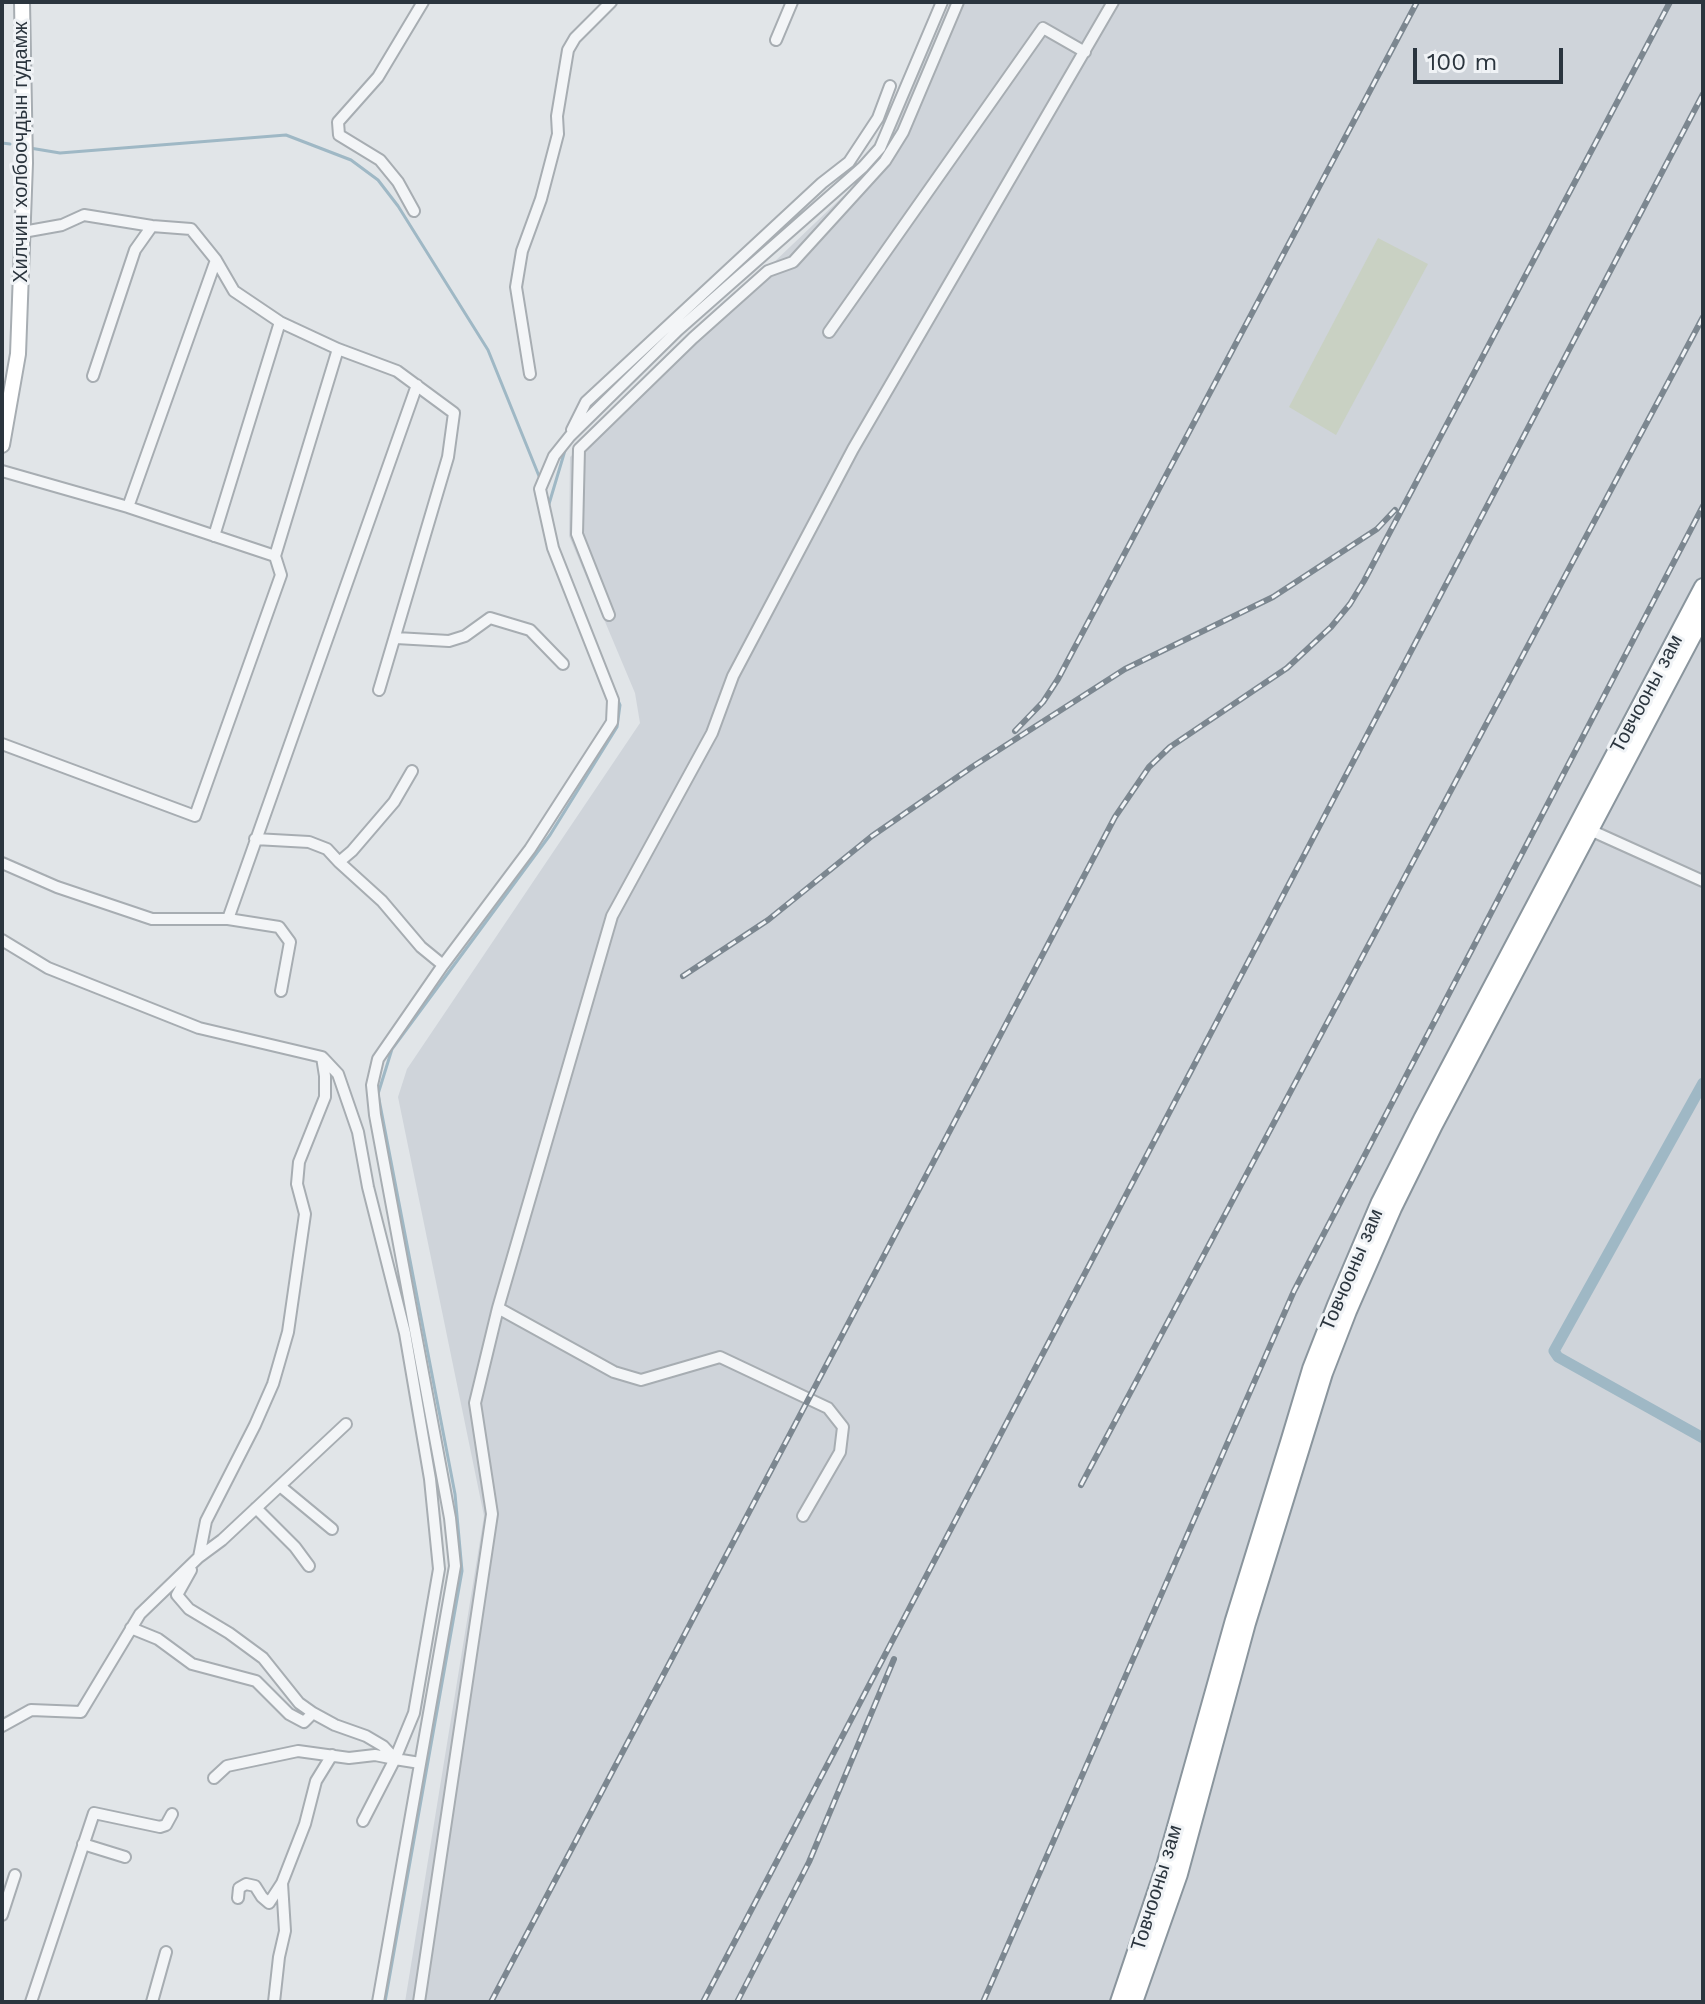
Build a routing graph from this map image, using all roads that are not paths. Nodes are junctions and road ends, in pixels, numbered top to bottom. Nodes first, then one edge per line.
1 (22, 2) edge
2 (423, 2) edge
3 (611, 2) edge
4 (792, 2) edge
5 (942, 2) edge
6 (958, 2) edge
7 (1113, 2) edge
8 (776, 40) dead end
9 (1085, 52) junction
10 (890, 86) dead end
11 (414, 211) dead end
12 (152, 226) junction
13 (23, 232) junction
14 (216, 260) junction
15 (280, 322) junction
16 (829, 332) dead end
17 (338, 349) junction
18 (530, 374) dead end
19 (93, 376) dead end
20 (417, 385) junction
21 (570, 436) junction
22 (2, 445) edge
23 (2, 471) edge
24 (128, 507) junction
25 (214, 536) junction
26 (275, 556) junction
27 (1703, 587) edge
28 (609, 615) dead end
29 (1703, 616) edge
30 (396, 638) junction
31 (563, 664) dead end
32 (379, 690) dead end
33 (2, 744) edge
34 (412, 771) dead end
35 (1590, 830) junction
36 (255, 839) junction
37 (339, 862) junction
38 (2, 863) edge
39 (1703, 881) edge
40 (228, 919) junction
41 (2, 940) edge
42 (443, 965) junction
43 (281, 991) dead end
44 (322, 1057) junction
45 (498, 1308) junction
46 (346, 1424) dead end
47 (280, 1486) junction
48 (256, 1508) junction
49 (803, 1516) dead end
50 (332, 1529) dead end
51 (199, 1557) junction
52 (309, 1566) dead end
53 (131, 1628) junction
54 (313, 1713) junction
55 (2, 1726) edge
56 (332, 1755) junction
57 (395, 1759) junction
58 (420, 1763) junction
59 (214, 1778) dead end
60 (172, 1814) dead end
61 (363, 1821) dead end
62 (83, 1844) junction
63 (125, 1857) dead end
64 (15, 1875) dead end
65 (282, 1883) junction
66 (238, 1898) dead end
67 (2, 1915) edge
68 (166, 1952) dead end
69 (31, 2002) edge
70 (152, 2002) edge
71 (274, 2002) edge
72 (378, 2002) edge
73 (419, 2002) edge
74 (1119, 2002) edge
75 (1134, 2002) edge

1 - 13 main road, Хилчин холбоочдын гудамж
2 - 11 street
3 - 18 street
4 - 8 street
5 - 21 street
6 - 28 street
7 - 9 street
9 - 16 street
9 - 45 street
10 - 21 street
12 - 13 street
12 - 14 street
12 - 19 street
13 - 22 main road, Хилчин холбоочдын гудамж
14 - 15 street
14 - 24 street
15 - 17 street
15 - 25 street
17 - 20 street
17 - 26 street
20 - 30 street
20 - 36 street
21 - 42 street
23 - 24 street
24 - 25 street
25 - 26 street
26 - 33 street
27 - 74 highway, Товчооны зам
29 - 35 highway, Товчооны зам
30 - 31 street
30 - 32 street
34 - 37 street
35 - 39 street
35 - 75 highway, Товчооны зам
36 - 37 street
36 - 40 street
37 - 42 street
38 - 40 street
40 - 43 street
41 - 44 street
42 - 58 street
44 - 51 street
44 - 57 street
45 - 49 street
45 - 73 street
46 - 47 street
47 - 48 street
47 - 50 street
48 - 51 street
48 - 52 street
51 - 53 street
51 - 54 street
53 - 54 street
53 - 55 street
54 - 57 street
56 - 57 street
56 - 59 street
56 - 65 street
57 - 58 street
57 - 61 street
58 - 72 street
60 - 62 street
62 - 63 street
62 - 69 street
64 - 67 street
65 - 66 street
65 - 71 street
68 - 70 street

